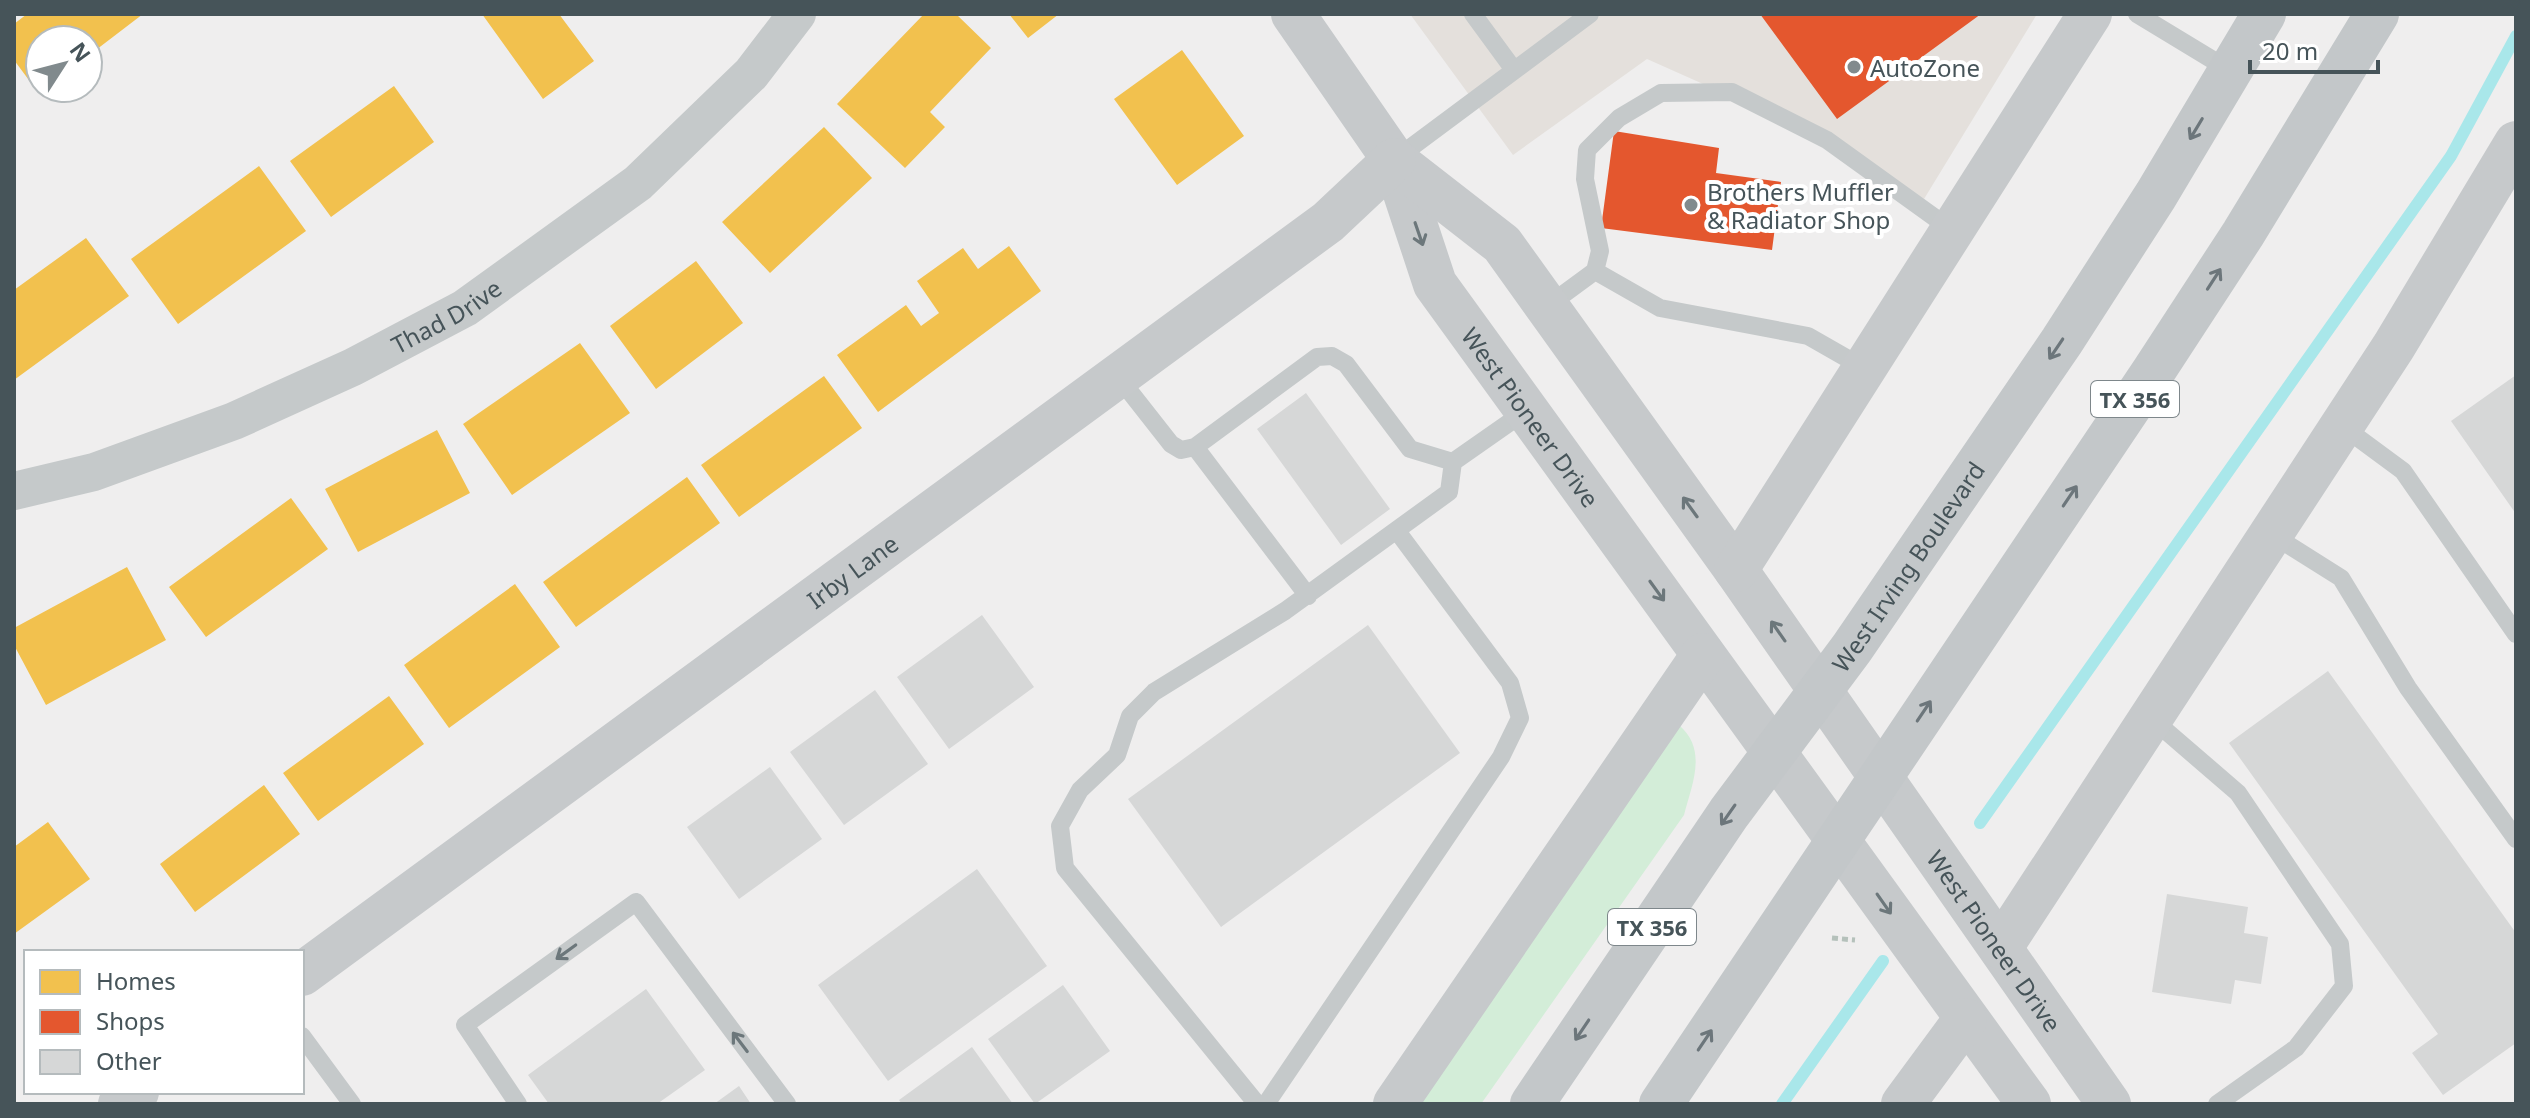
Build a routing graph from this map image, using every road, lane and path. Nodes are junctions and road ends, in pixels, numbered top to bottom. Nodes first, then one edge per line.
1 (797, 14) edge
2 (1293, 14) edge
3 (1473, 14) edge
4 (1590, 14) edge
5 (2090, 14) edge
6 (2137, 14) edge
7 (2264, 14) edge
8 (2377, 14) edge
9 (1514, 70) junction
10 (2231, 71) junction
11 (1394, 160) junction
12 (2510, 167) edge
13 (1952, 230) junction
14 (1595, 271) junction
15 (1546, 307) junction
16 (1864, 368) junction
17 (1116, 374) junction
18 (1527, 410) junction
19 (2342, 426) junction
20 (1195, 447) junction
21 (1453, 462) junction
22 (14, 491) edge
23 (1397, 531) junction
24 (2271, 534) junction
25 (1736, 570) junction
26 (1308, 596) junction
27 (2516, 634) edge
28 (1703, 655) junction
29 (1821, 691) junction
30 (2151, 718) junction
31 (1774, 753) junction
32 (1881, 776) junction
33 (2516, 839) edge
34 (1839, 841) junction
35 (2001, 947) junction
36 (304, 973) edge
37 (1965, 1020) junction
38 (304, 1039) edge
39 (352, 1104) edge
40 (518, 1104) edge
41 (787, 1104) edge
42 (1257, 1104) edge
43 (1266, 1104) edge
44 (1395, 1104) edge
45 (1532, 1104) edge
46 (1661, 1104) edge
47 (1903, 1104) edge
48 (2029, 1104) edge
49 (2109, 1104) edge
50 (2217, 1104) edge

1 - 22 street, Thad Drive
2 - 11 street, West Pioneer Drive
3 - 9 lane
4 - 9 lane
5 - 13 street
6 - 10 lane
7 - 10 main road, West Irving Boulevard / TX 356
32 -> 8 main road, TX 356
9 - 11 lane
10 -> 29 main road, West Irving Boulevard / TX 356
11 - 15 street, West Pioneer Drive
11 - 17 street, Irby Lane
11 -> 18 street, West Pioneer Drive
12 - 19 street
13 - 14 lane
13 - 16 street
14 - 15 lane
14 - 16 lane
25 -> 15 street, West Pioneer Drive
16 - 25 street
17 - 20 lane
17 - 36 street, Irby Lane
18 - 21 lane
18 -> 28 street, West Pioneer Drive
19 - 24 street
19 - 27 lane
20 - 21 lane
20 - 26 lane
21 - 23 lane
23 - 26 lane
23 - 43 lane
24 - 30 street
24 - 33 lane
29 -> 25 street, West Pioneer Drive
26 - 42 lane
28 - 31 street, West Pioneer Drive
28 - 44 street
29 - 31 main road, West Irving Boulevard / TX 356
29 - 32 street, West Pioneer Drive
30 - 35 street
30 - 50 lane
31 - 34 street, West Pioneer Drive
31 -> 45 main road, West Irving Boulevard / TX 356
32 - 34 main road, TX 356
32 - 35 street, West Pioneer Drive
34 -> 37 street
46 -> 34 main road, TX 356
35 - 49 street, West Pioneer Drive
37 - 47 street
37 - 48 street
38 - 39 lane
41 -> 40 lane

